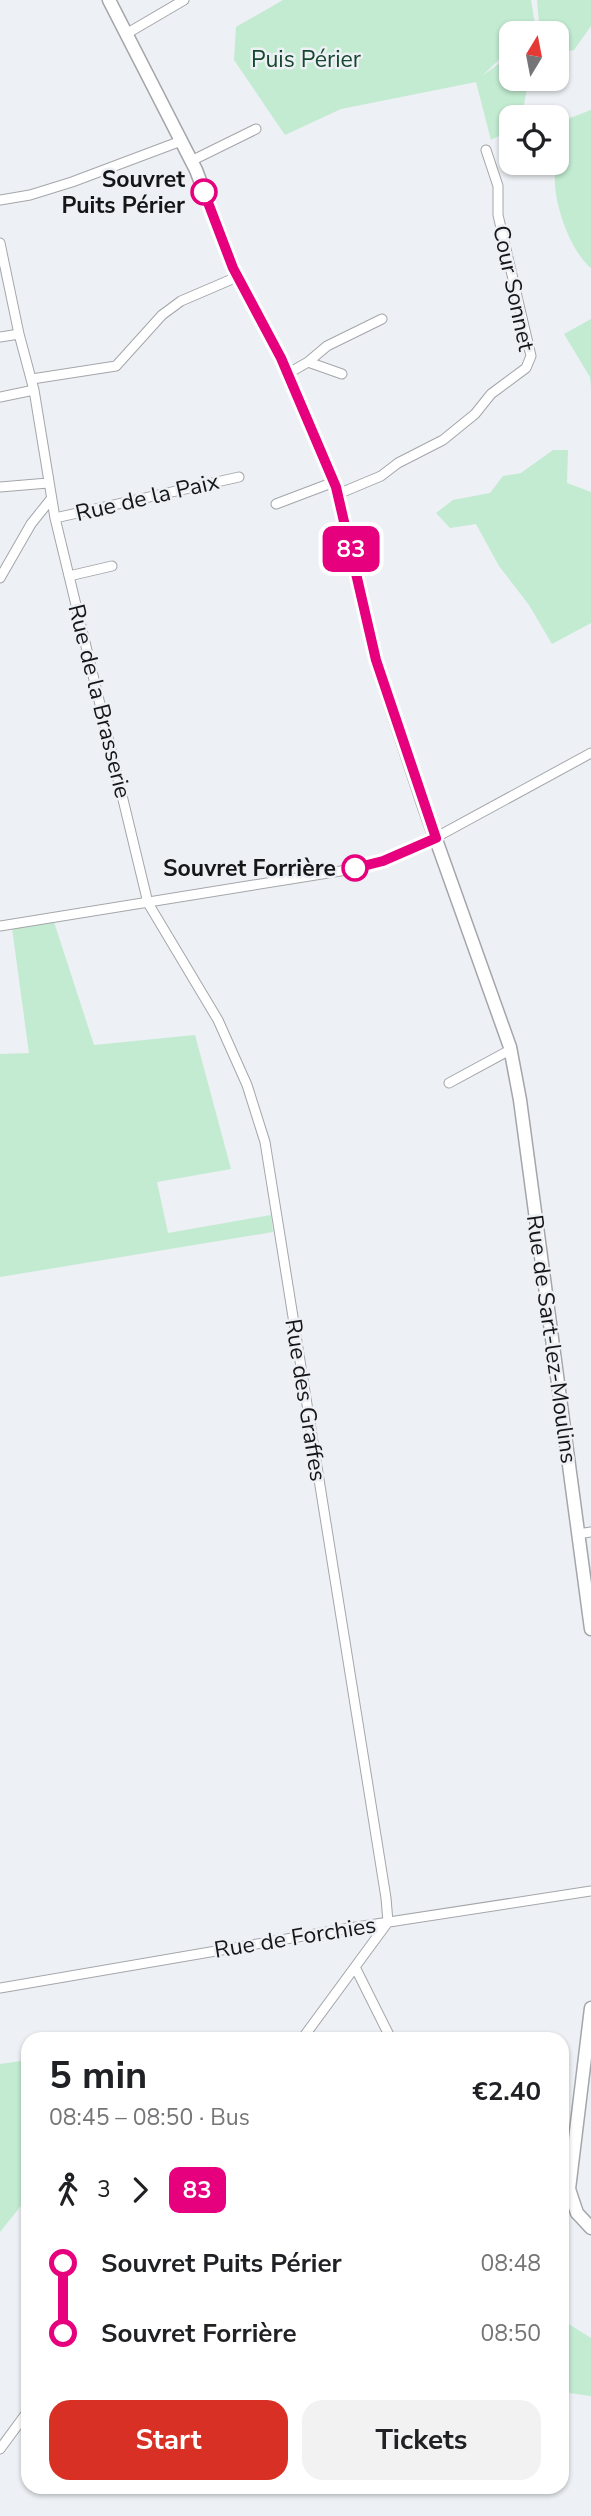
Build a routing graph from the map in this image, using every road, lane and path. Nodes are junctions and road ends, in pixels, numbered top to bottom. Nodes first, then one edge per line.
1 (109, 0) edge
2 (184, 0) edge
3 (126, 34) junction
4 (256, 129) dead end
5 (181, 141) junction
6 (486, 150) dead end
7 (191, 161) junction
8 (0, 200) edge
9 (0, 243) edge
10 (237, 277) junction
11 (382, 319) dead end
12 (19, 334) junction
13 (0, 337) edge
14 (308, 362) junction
15 (287, 374) junction
16 (342, 374) dead end
17 (32, 379) junction
18 (34, 390) junction
19 (0, 397) edge
20 (239, 477) dead end
21 (48, 484) junction
22 (0, 487) edge
23 (336, 488) junction
24 (51, 499) junction
25 (276, 504) dead end
26 (55, 518) junction
27 (112, 566) dead end
28 (69, 576) junction
29 (0, 578) edge
30 (591, 753) edge
31 (436, 838) junction
32 (148, 903) junction
33 (0, 926) edge
34 (510, 1050) junction
35 (449, 1083) dead end
36 (585, 1533) edge
37 (591, 1629) edge
38 (591, 1891) edge
39 (388, 1922) junction
40 (355, 1967) junction
41 (0, 1987) edge
42 (591, 2008) edge
43 (307, 2032) edge
44 (388, 2032) edge
45 (591, 2228) edge
46 (21, 2420) edge
47 (0, 2449) edge

1 - 3 main road, Rue de Sart-lez-Moulins
2 - 3 street
3 - 5 main road, Rue de Sart-lez-Moulins
4 - 7 street
5 - 7 main road, Rue de Sart-lez-Moulins
5 - 8 street
6 - 23 street, Cour Sonnet
7 - 10 main road, Rue de Sart-lez-Moulins
9 - 12 street, Rue de la Brasserie
10 - 15 main road, Rue de Sart-lez-Moulins
10 - 17 street
11 - 14 street
12 - 13 street
12 - 17 street, Rue de la Brasserie
14 - 15 street
14 - 16 street
15 - 23 main road, Rue de Sart-lez-Moulins
17 - 18 street, Rue de la Brasserie
18 - 19 street
18 - 21 street, Rue de la Brasserie
20 - 26 street, Rue de la Paix
21 - 22 street
21 - 24 street, Rue de la Brasserie
23 - 25 street, Cour Sonnet
23 - 31 main road, Rue de Sart-lez-Moulins
24 - 26 street, Rue de la Brasserie
24 - 29 street
26 - 28 street, Rue de la Brasserie
27 - 28 street
28 - 32 street, Rue de la Brasserie
30 - 31 street
31 - 32 street
31 - 34 main road, Rue de Sart-lez-Moulins
32 - 33 street
32 - 39 street, Rue des Graffes
34 - 35 street
34 - 36 main road, Rue de Sart-lez-Moulins
36 - 37 main road, Rue de Sart-lez-Moulins
38 - 39 street, Rue de Forchies
39 - 40 street
39 - 41 street, Rue de Forchies
40 - 43 street
40 - 44 street
42 - 45 main road
46 - 47 street

